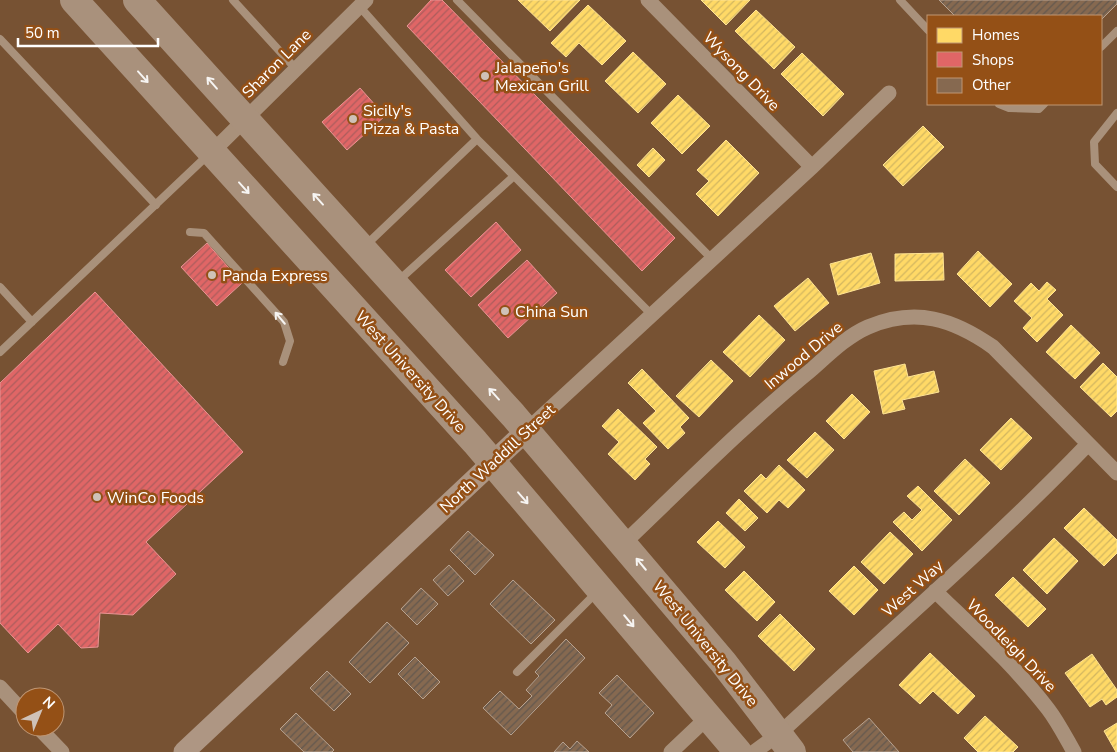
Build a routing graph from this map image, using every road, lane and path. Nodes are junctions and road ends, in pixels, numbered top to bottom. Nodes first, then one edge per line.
1 (74, 0) edge
2 (137, 0) edge
3 (233, 0) edge
4 (457, 0) edge
5 (648, 0) edge
6 (900, 0) edge
7 (362, 3) edge
8 (927, 29) edge
9 (1117, 31) edge
10 (0, 40) edge
11 (1102, 46) edge
12 (295, 68) junction
13 (889, 94) dead end
14 (1002, 105) edge
15 (1043, 105) edge
16 (1117, 112) edge
17 (245, 119) junction
18 (477, 138) junction
19 (212, 152) junction
20 (812, 168) junction
21 (514, 176) junction
22 (1117, 187) edge
23 (156, 205) junction
24 (190, 232) dead end
25 (362, 248) junction
26 (712, 259) junction
27 (394, 284) junction
28 (0, 287) edge
29 (652, 315) junction
30 (32, 322) junction
31 (0, 352) edge
32 (283, 362) dead end
33 (526, 431) junction
34 (1088, 444) junction
35 (492, 461) junction
36 (1117, 473) edge
37 (624, 542) junction
38 (601, 588) junction
39 (935, 591) junction
40 (517, 672) dead end
41 (0, 687) edge
42 (15, 703) edge
43 (709, 716) junction
44 (48, 737) edge
45 (785, 743) edge
46 (62, 752) edge
47 (184, 752) edge
48 (671, 752) edge
49 (738, 752) edge
50 (754, 752) edge
51 (1074, 752) edge

1 -> 19 highway, West University Drive
17 -> 2 highway, West University Drive
3 - 12 lane
4 - 26 lane
5 - 20 street, Wysong Drive
6 - 8 lane
7 - 12 street, Sharon Lane
7 - 18 lane
9 - 11 lane
10 - 23 lane
12 - 17 street, Sharon Lane
13 - 20 street, North Waddill Street
14 - 15 lane
16 - 22 lane
17 - 19 street, Sharon Lane
25 -> 17 highway, West University Drive
18 - 21 lane
18 - 25 lane
19 - 23 lane
19 -> 35 highway, West University Drive
20 - 26 street, North Waddill Street
21 - 27 lane
21 - 29 lane
23 - 30 lane
32 -> 24 lane
25 - 27 highway, West University Drive
26 - 29 street, North Waddill Street
33 -> 27 highway, West University Drive
28 - 30 lane
29 - 33 street, North Waddill Street
30 - 31 lane
33 - 35 street, North Waddill Street
33 - 37 highway, West University Drive
34 - 36 street, Inwood Drive
34 - 37 street, Inwood Drive
34 - 39 street, West Way
35 -> 38 highway, West University Drive
35 - 47 street, North Waddill Street
45 -> 37 highway, West University Drive
38 - 40 lane
38 -> 43 highway, West University Drive
39 - 45 street, West Way
39 - 51 street, Woodleigh Drive
41 - 42 street
43 - 48 street
43 - 49 highway, West University Drive
44 - 46 street
45 - 50 street, West Way

